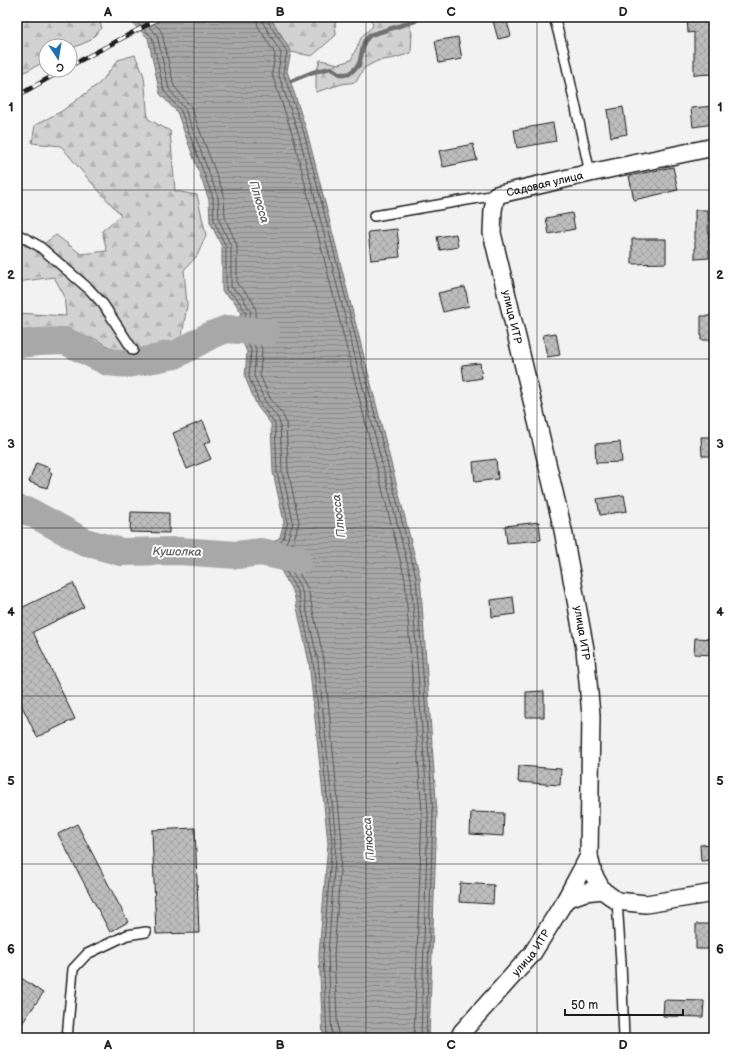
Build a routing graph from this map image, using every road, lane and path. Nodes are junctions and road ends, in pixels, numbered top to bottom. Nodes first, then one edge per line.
1 (554, 17) edge
2 (714, 147) edge
3 (590, 173) junction
4 (496, 195) junction
5 (374, 216) dead end
6 (17, 234) edge
7 (133, 350) dead end
8 (589, 856) junction
9 (602, 890) junction
10 (714, 893) edge
11 (566, 899) junction
12 (617, 901) junction
13 (146, 932) dead end
14 (67, 1038) edge
15 (459, 1038) edge
16 (624, 1038) edge

1 - 3 lane
2 - 3 street, Садовая улица
3 - 4 street, Садовая улица
4 - 5 lane, Садовая улица
4 - 8 street, улица ИТР
6 - 7 lane
8 - 9 street
8 - 11 street, улица ИТР
9 - 11 street
9 - 12 street
10 - 12 street
11 - 15 street, улица ИТР
12 - 16 lane
13 - 14 lane

